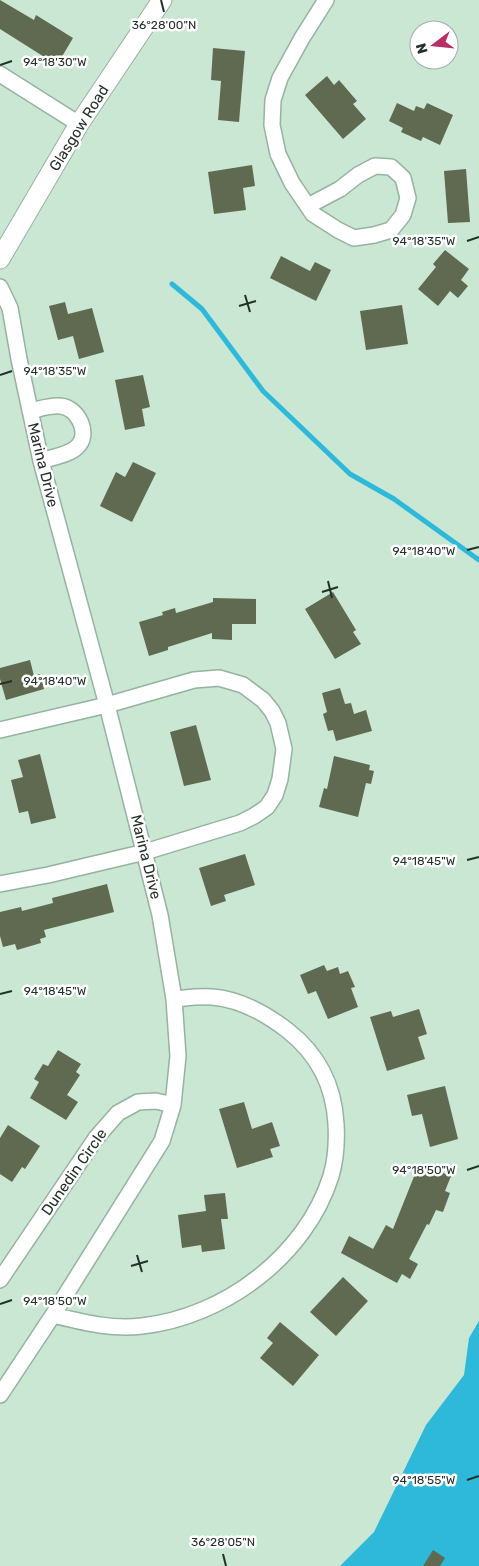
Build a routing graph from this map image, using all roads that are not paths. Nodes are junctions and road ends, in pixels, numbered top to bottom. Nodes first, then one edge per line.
1 (162, 0) edge
2 (326, 0) edge
3 (0, 74) edge
4 (78, 124) junction
5 (308, 206) junction
6 (0, 259) edge
7 (0, 287) edge
8 (30, 411) junction
9 (41, 461) junction
10 (107, 705) junction
11 (0, 730) edge
12 (145, 852) junction
13 (0, 884) edge
14 (174, 999) junction
15 (173, 1105) junction
16 (0, 1280) edge
17 (53, 1315) junction
18 (0, 1394) edge

1 - 4 street, Glasgow Road
2 - 5 street
3 - 4 street
4 - 6 street, Glasgow Road
5 - 5 street
7 - 8 street, Marina Drive
8 - 9 street, Marina Drive
8 - 9 street
9 - 10 street, Marina Drive
10 - 11 street
10 - 12 street, Marina Drive
10 - 12 street
12 - 13 street
12 - 14 street, Marina Drive
14 - 15 street, Marina Drive
14 - 17 street
15 - 16 street, Dunedin Circle
15 - 17 street, Marina Drive
17 - 18 street, Marina Drive

